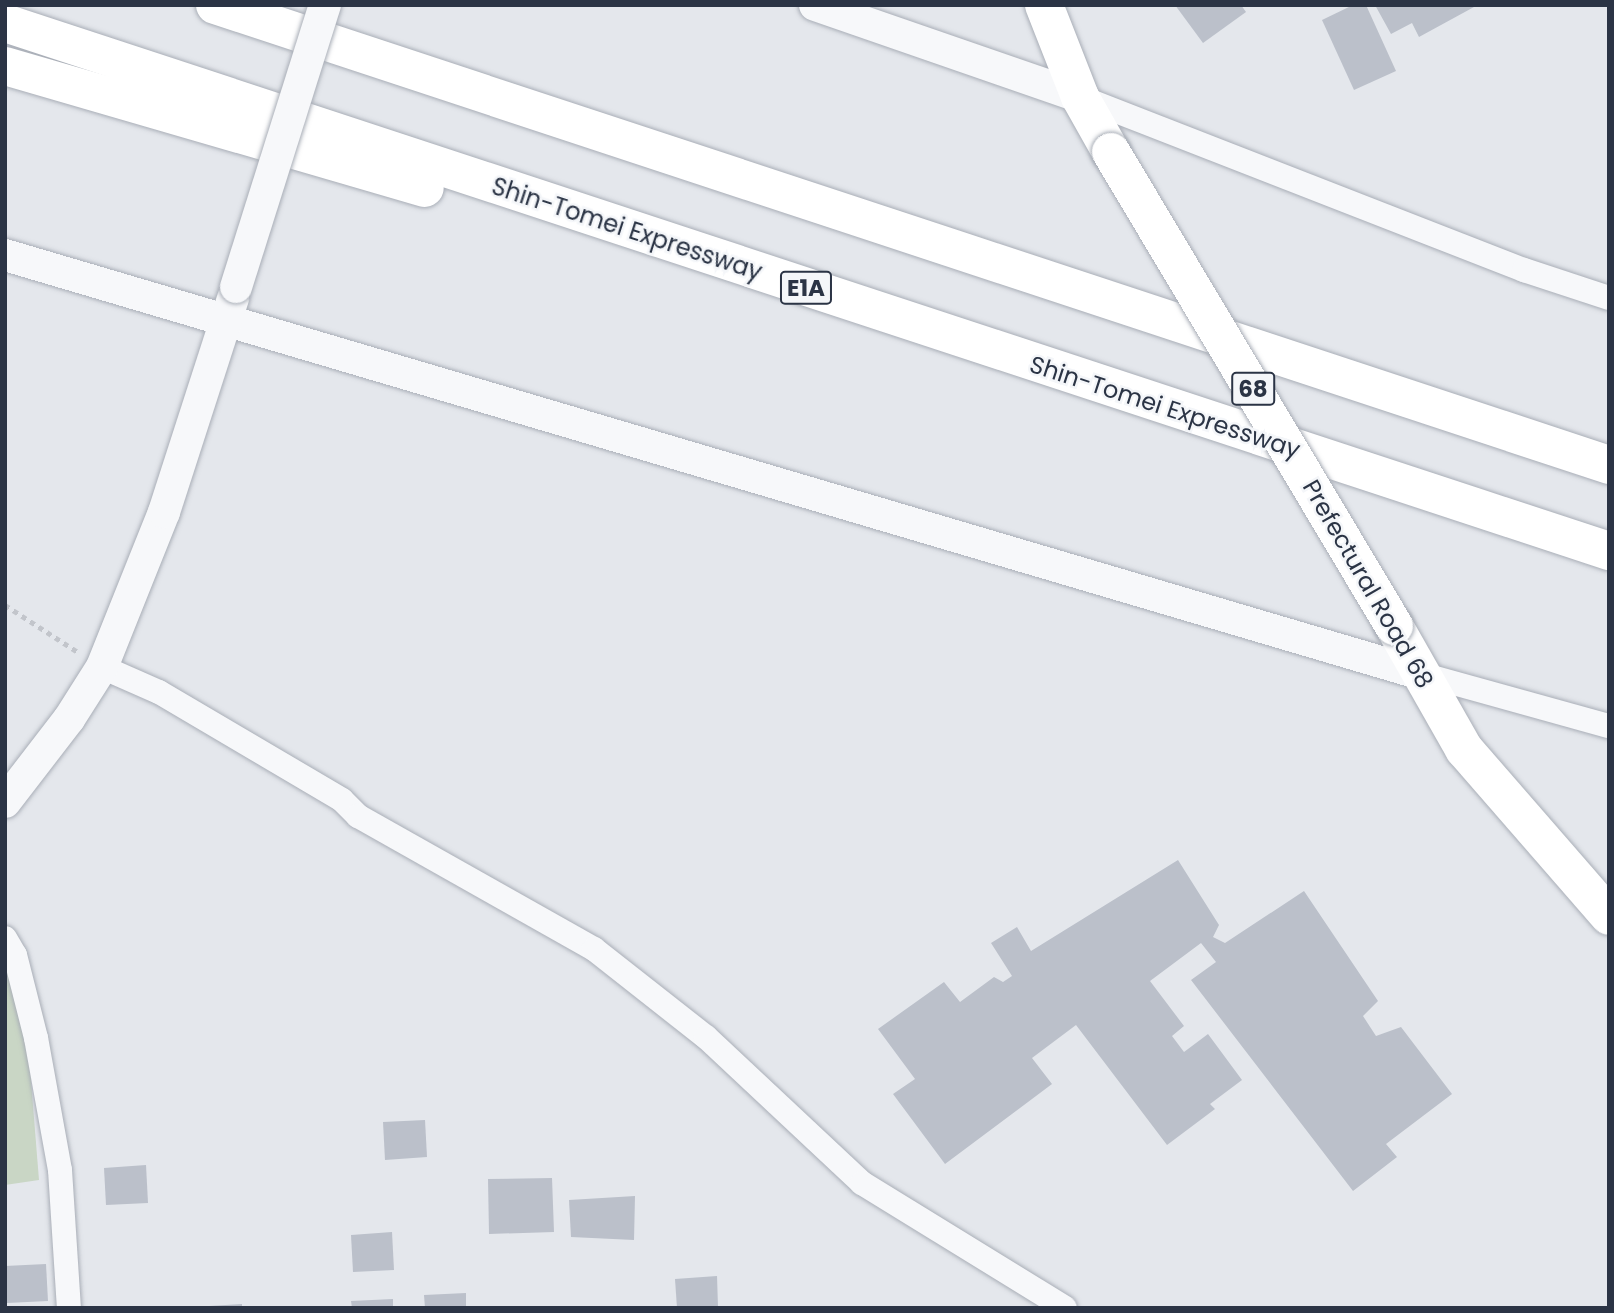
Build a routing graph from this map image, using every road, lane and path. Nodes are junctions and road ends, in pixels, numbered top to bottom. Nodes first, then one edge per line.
1 (215, 5) edge
2 (324, 5) edge
3 (815, 5) edge
4 (1044, 5) edge
5 (5, 23) edge
6 (5, 66) edge
7 (1080, 97) junction
8 (5, 255) edge
9 (1609, 298) edge
10 (226, 318) junction
11 (1096, 385) junction
12 (1609, 465) edge
13 (1609, 551) edge
14 (5, 605) edge
15 (102, 667) junction
16 (1421, 674) junction
17 (1609, 726) edge
18 (5, 802) edge
19 (1609, 916) edge
20 (5, 938) edge
21 (12, 975) edge
22 (69, 1308) edge
23 (1065, 1308) edge

1 - 12 main road
2 - 10 street, bridge
3 - 7 street
4 - 7 main road, Prefectural Road 68 / 68
5 - 11 main road, Shin-Tomei Expressway / E1A
6 - 11 main road
7 - 9 street
7 - 16 main road, Prefectural Road 68 / 68, bridge
8 - 10 street
10 - 15 street
10 - 16 street
11 - 13 main road, Shin-Tomei Expressway / E1A
14 - 15 path
15 - 18 street
15 - 23 street
16 - 17 street
16 - 19 main road, Prefectural Road 68 / 68
20 - 21 street
21 - 22 street

